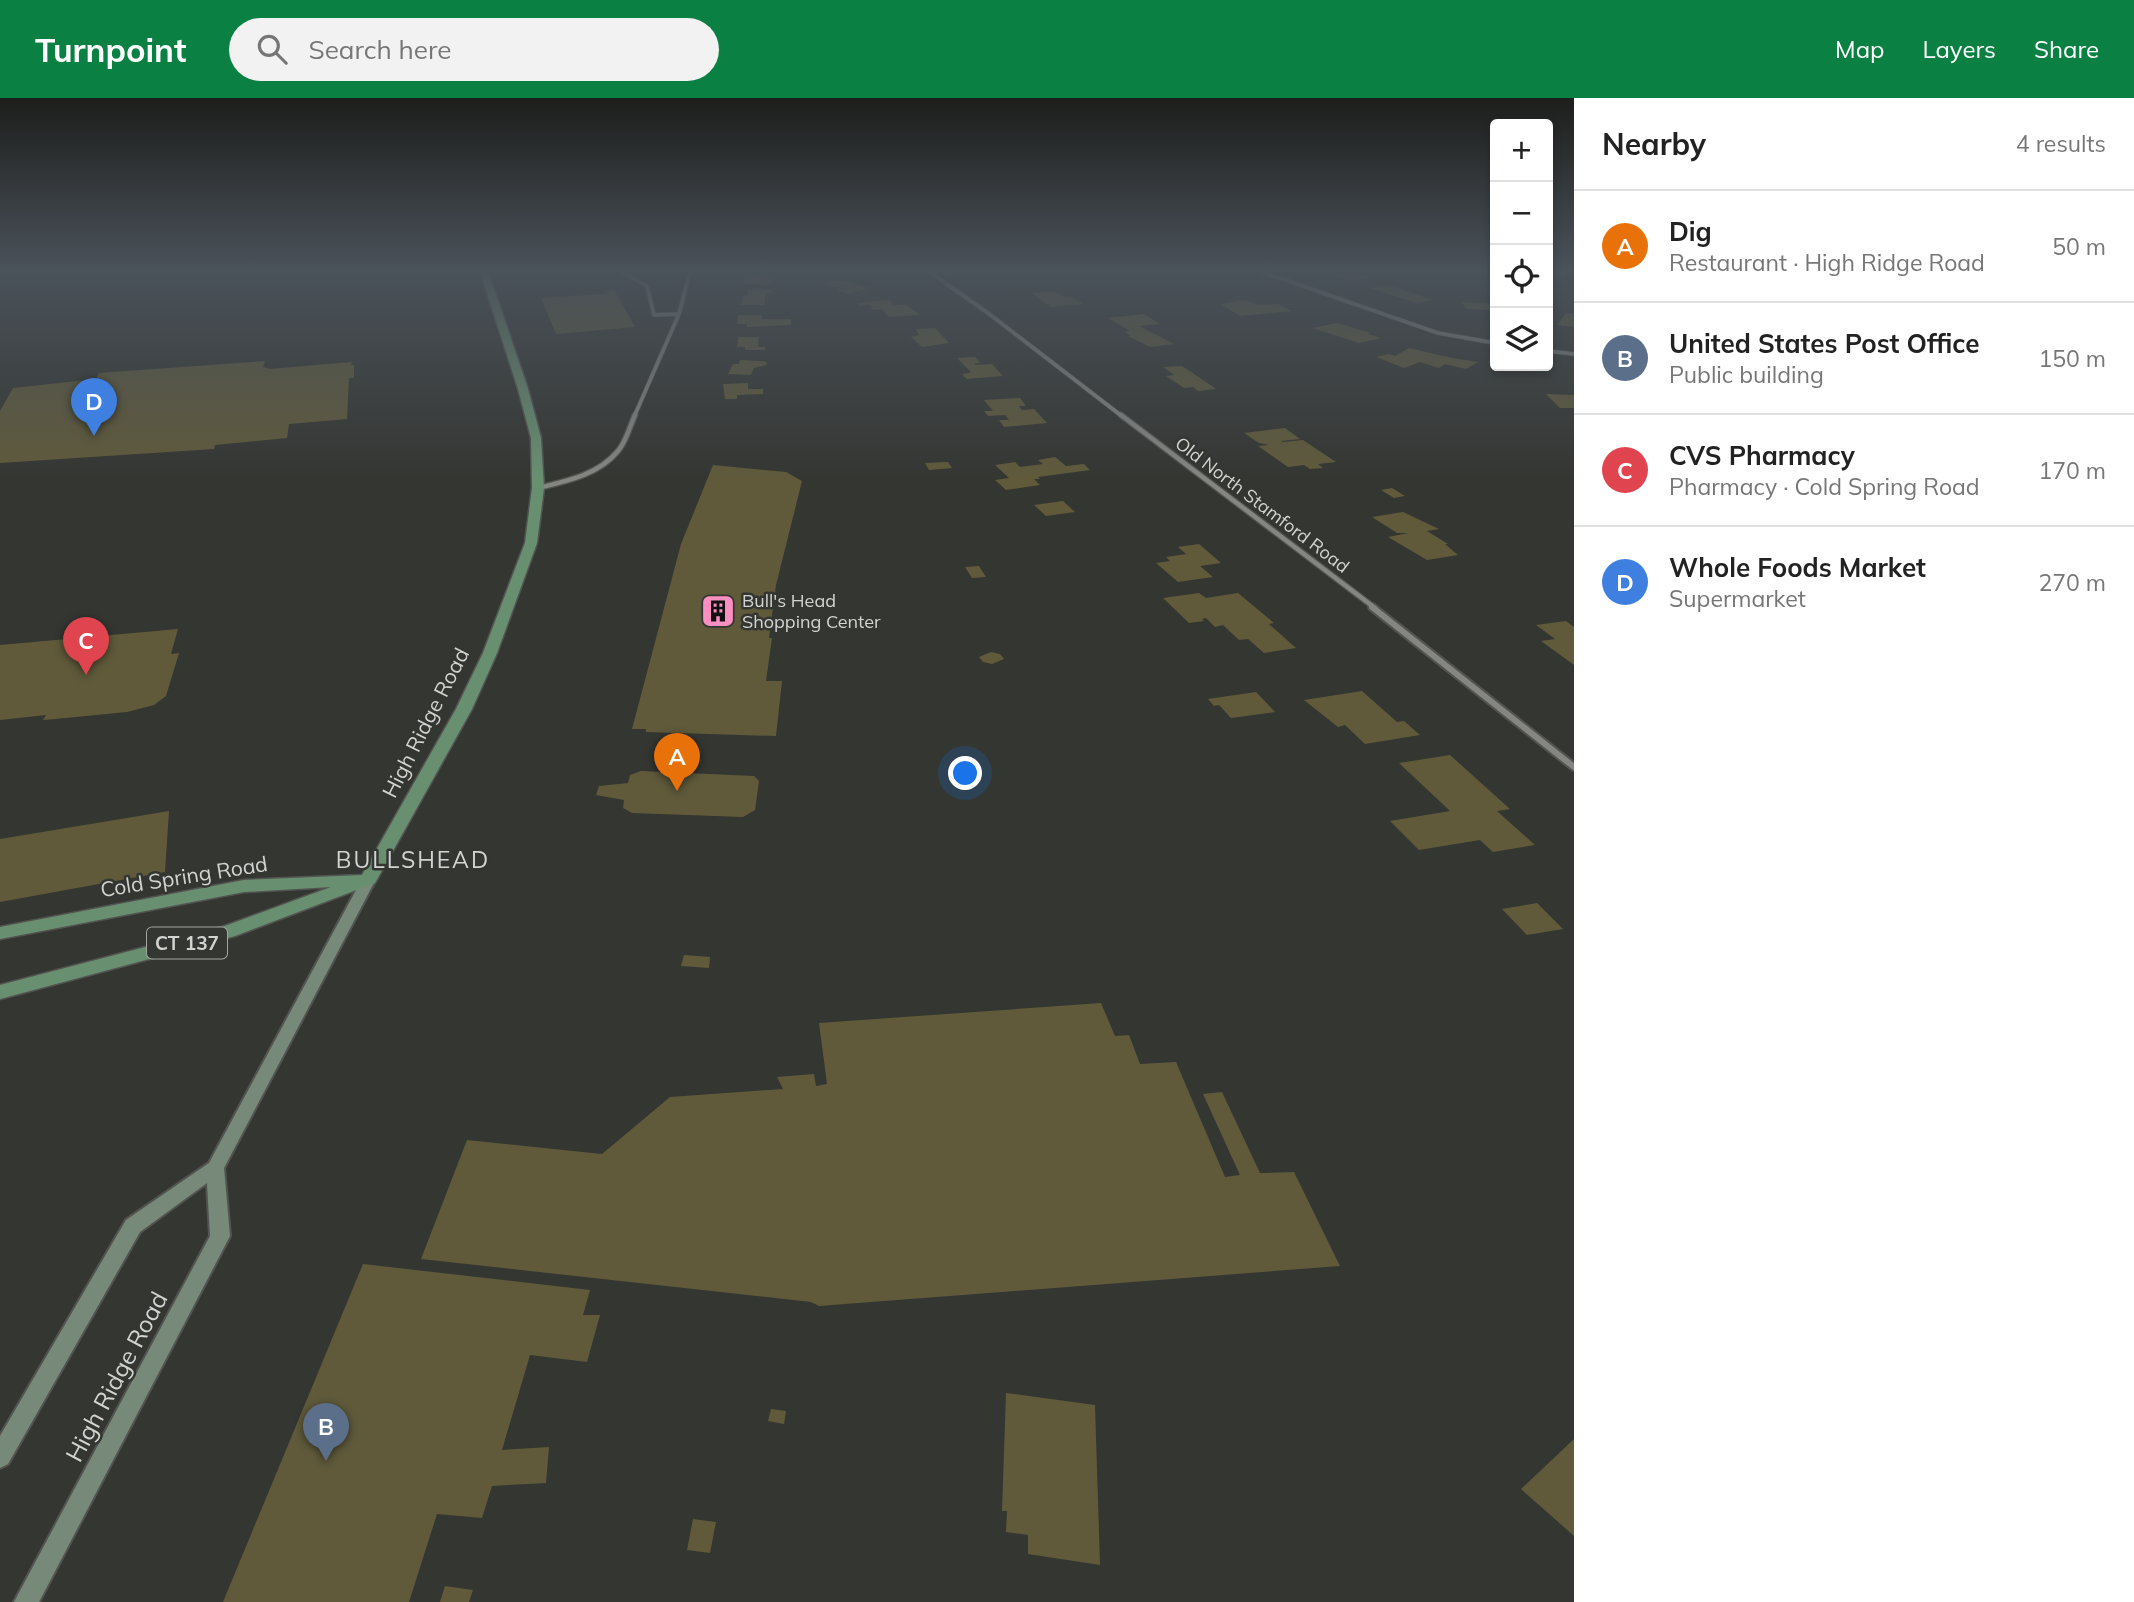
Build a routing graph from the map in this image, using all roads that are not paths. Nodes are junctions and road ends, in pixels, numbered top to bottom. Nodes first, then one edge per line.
1 (506, 338) edge
2 (668, 338) edge
3 (1021, 338) edge
4 (1468, 338) edge
5 (1490, 342) edge
6 (1553, 352) edge
7 (1574, 354) edge
8 (538, 488) junction
9 (1574, 767) edge
10 (369, 878) junction
11 (0, 933) edge
12 (0, 992) edge
13 (215, 1168) junction
14 (0, 1457) edge
15 (26, 1602) edge

1 - 8 main road, High Ridge Road
2 - 8 street
3 - 9 street, Old North Stamford Road
4 - 5 street
6 - 7 street
8 - 10 main road, High Ridge Road
10 - 11 main road, Cold Spring Road / CT 137
10 - 12 main road, CT 137
10 - 13 main road, High Ridge Road
13 - 14 main road, High Ridge Road
13 - 15 main road, High Ridge Road

